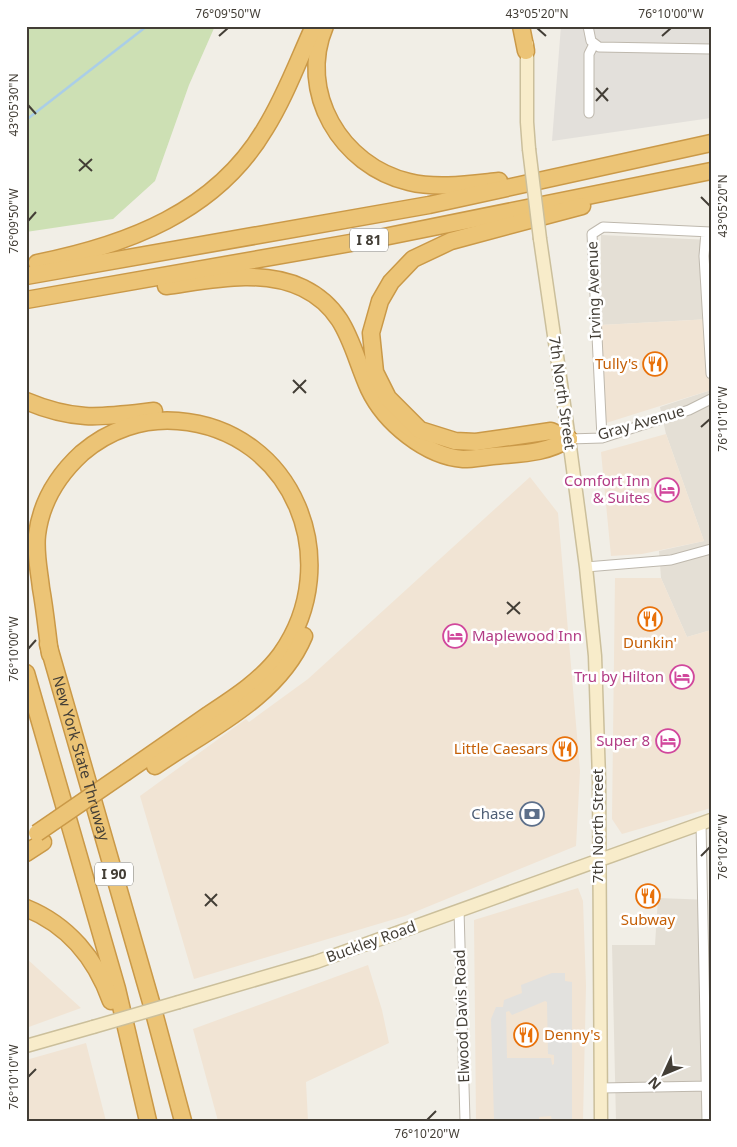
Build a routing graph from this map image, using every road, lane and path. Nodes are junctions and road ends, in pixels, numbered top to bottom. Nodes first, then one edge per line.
1 (314, 26) edge
2 (326, 26) edge
3 (521, 26) edge
4 (528, 26) edge
5 (588, 26) edge
6 (594, 44) junction
7 (711, 49) edge
8 (526, 52) junction
9 (589, 112) dead end
10 (711, 143) edge
11 (711, 172) edge
12 (576, 174) junction
13 (708, 232) edge
14 (26, 266) edge
15 (26, 276) edge
16 (26, 300) edge
17 (26, 304) edge
18 (711, 374) edge
19 (711, 400) edge
20 (26, 401) edge
21 (602, 438) junction
22 (569, 439) junction
23 (711, 549) edge
24 (586, 567) junction
25 (26, 569) edge
26 (50, 654) junction
27 (26, 673) edge
28 (129, 776) junction
29 (706, 821) edge
30 (36, 838) edge
31 (26, 853) edge
32 (599, 860) junction
33 (26, 908) edge
34 (459, 910) junction
35 (708, 985) edge
36 (26, 1046) edge
37 (139, 1079) junction
38 (708, 1086) edge
39 (601, 1088) junction
40 (148, 1121) edge
41 (183, 1121) edge
42 (464, 1121) edge
43 (601, 1121) edge
44 (707, 1121) edge

1 - 14 highway
2 - 12 highway
3 - 8 highway
4 - 8 street, 7th North Street
5 - 6 street
6 - 7 street
6 - 9 street
8 - 22 street, 7th North Street, bridge
10 - 12 highway, I 81
11 - 16 highway, I 81
11 - 22 highway
12 - 15 highway, I 81
13 - 18 street
13 - 21 street, Irving Avenue
17 - 22 highway
19 - 21 street, Gray Avenue
20 - 28 highway
21 - 22 street, Gray Avenue
22 - 24 street, 7th North Street
23 - 24 street
24 - 32 street, 7th North Street
25 - 26 highway, New York State Thruway / I 90
26 - 28 highway
26 - 41 highway, New York State Thruway / I 90
27 - 37 highway, New York State Thruway / I 90
28 - 30 highway, bridge
29 - 32 street, Buckley Road
29 - 35 street
30 - 31 highway
32 - 34 street, Buckley Road
32 - 39 street, 7th North Street
33 - 37 highway
34 - 36 street, Buckley Road, bridge
34 - 42 street, Elwood Davis Road
35 - 38 street
37 - 40 highway, New York State Thruway / I 90
38 - 39 street
38 - 44 street
39 - 43 street, 7th North Street

